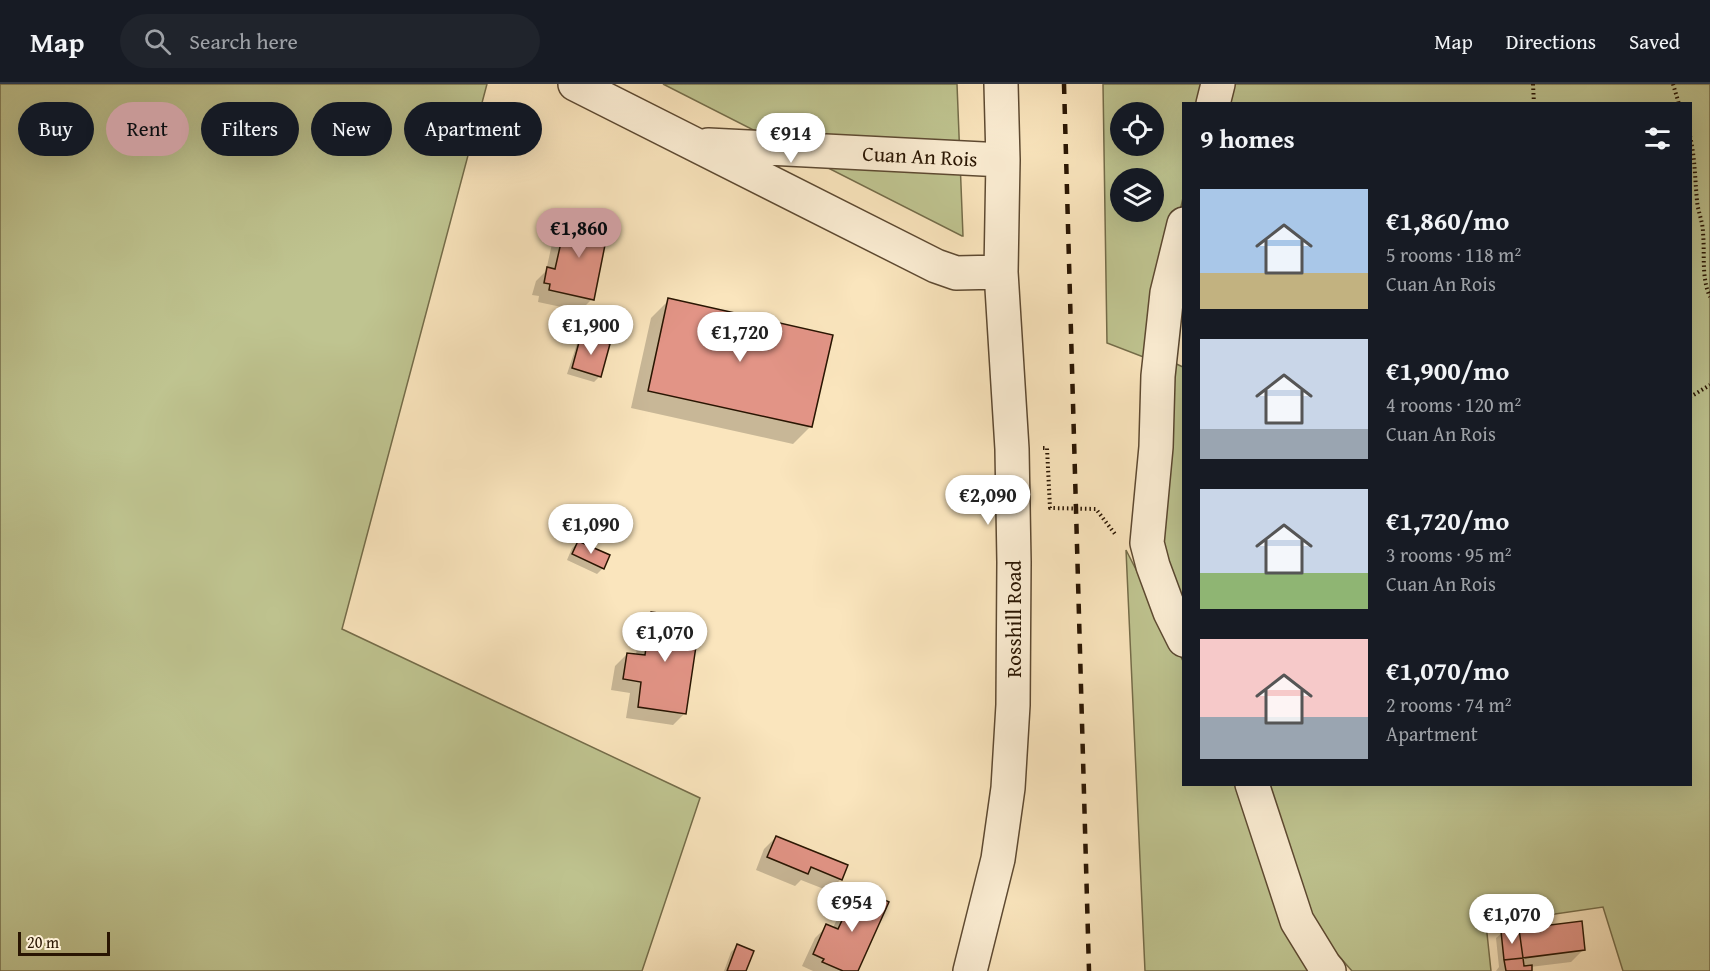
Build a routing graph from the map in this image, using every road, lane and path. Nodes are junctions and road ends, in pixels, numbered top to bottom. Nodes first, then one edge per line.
1 (1001, 84) edge
2 (1218, 84) edge
3 (1533, 84) edge
4 (1674, 84) edge
5 (584, 86) edge
6 (1214, 102) edge
7 (1534, 102) edge
8 (1678, 102) edge
9 (694, 144) junction
10 (1692, 144) edge
11 (1003, 160) junction
12 (1182, 232) edge
13 (1001, 272) junction
14 (1710, 297) edge
15 (1710, 384) edge
16 (1692, 395) edge
17 (1012, 450) junction
18 (1147, 543) junction
19 (1182, 636) edge
20 (1253, 786) edge
21 (970, 971) edge
22 (1329, 971) edge

1 - 11 street, Rosshill Road
2 - 6 street
3 - 7 path
4 - 8 path
5 - 9 street
9 - 11 street, Cuan An Rois
9 - 13 street
10 - 14 path
11 - 13 street, Rosshill Road
12 - 18 street
13 - 17 street, Rosshill Road
15 - 16 path
17 - 18 path
17 - 21 street, Rosshill Road
18 - 19 street
20 - 22 street

